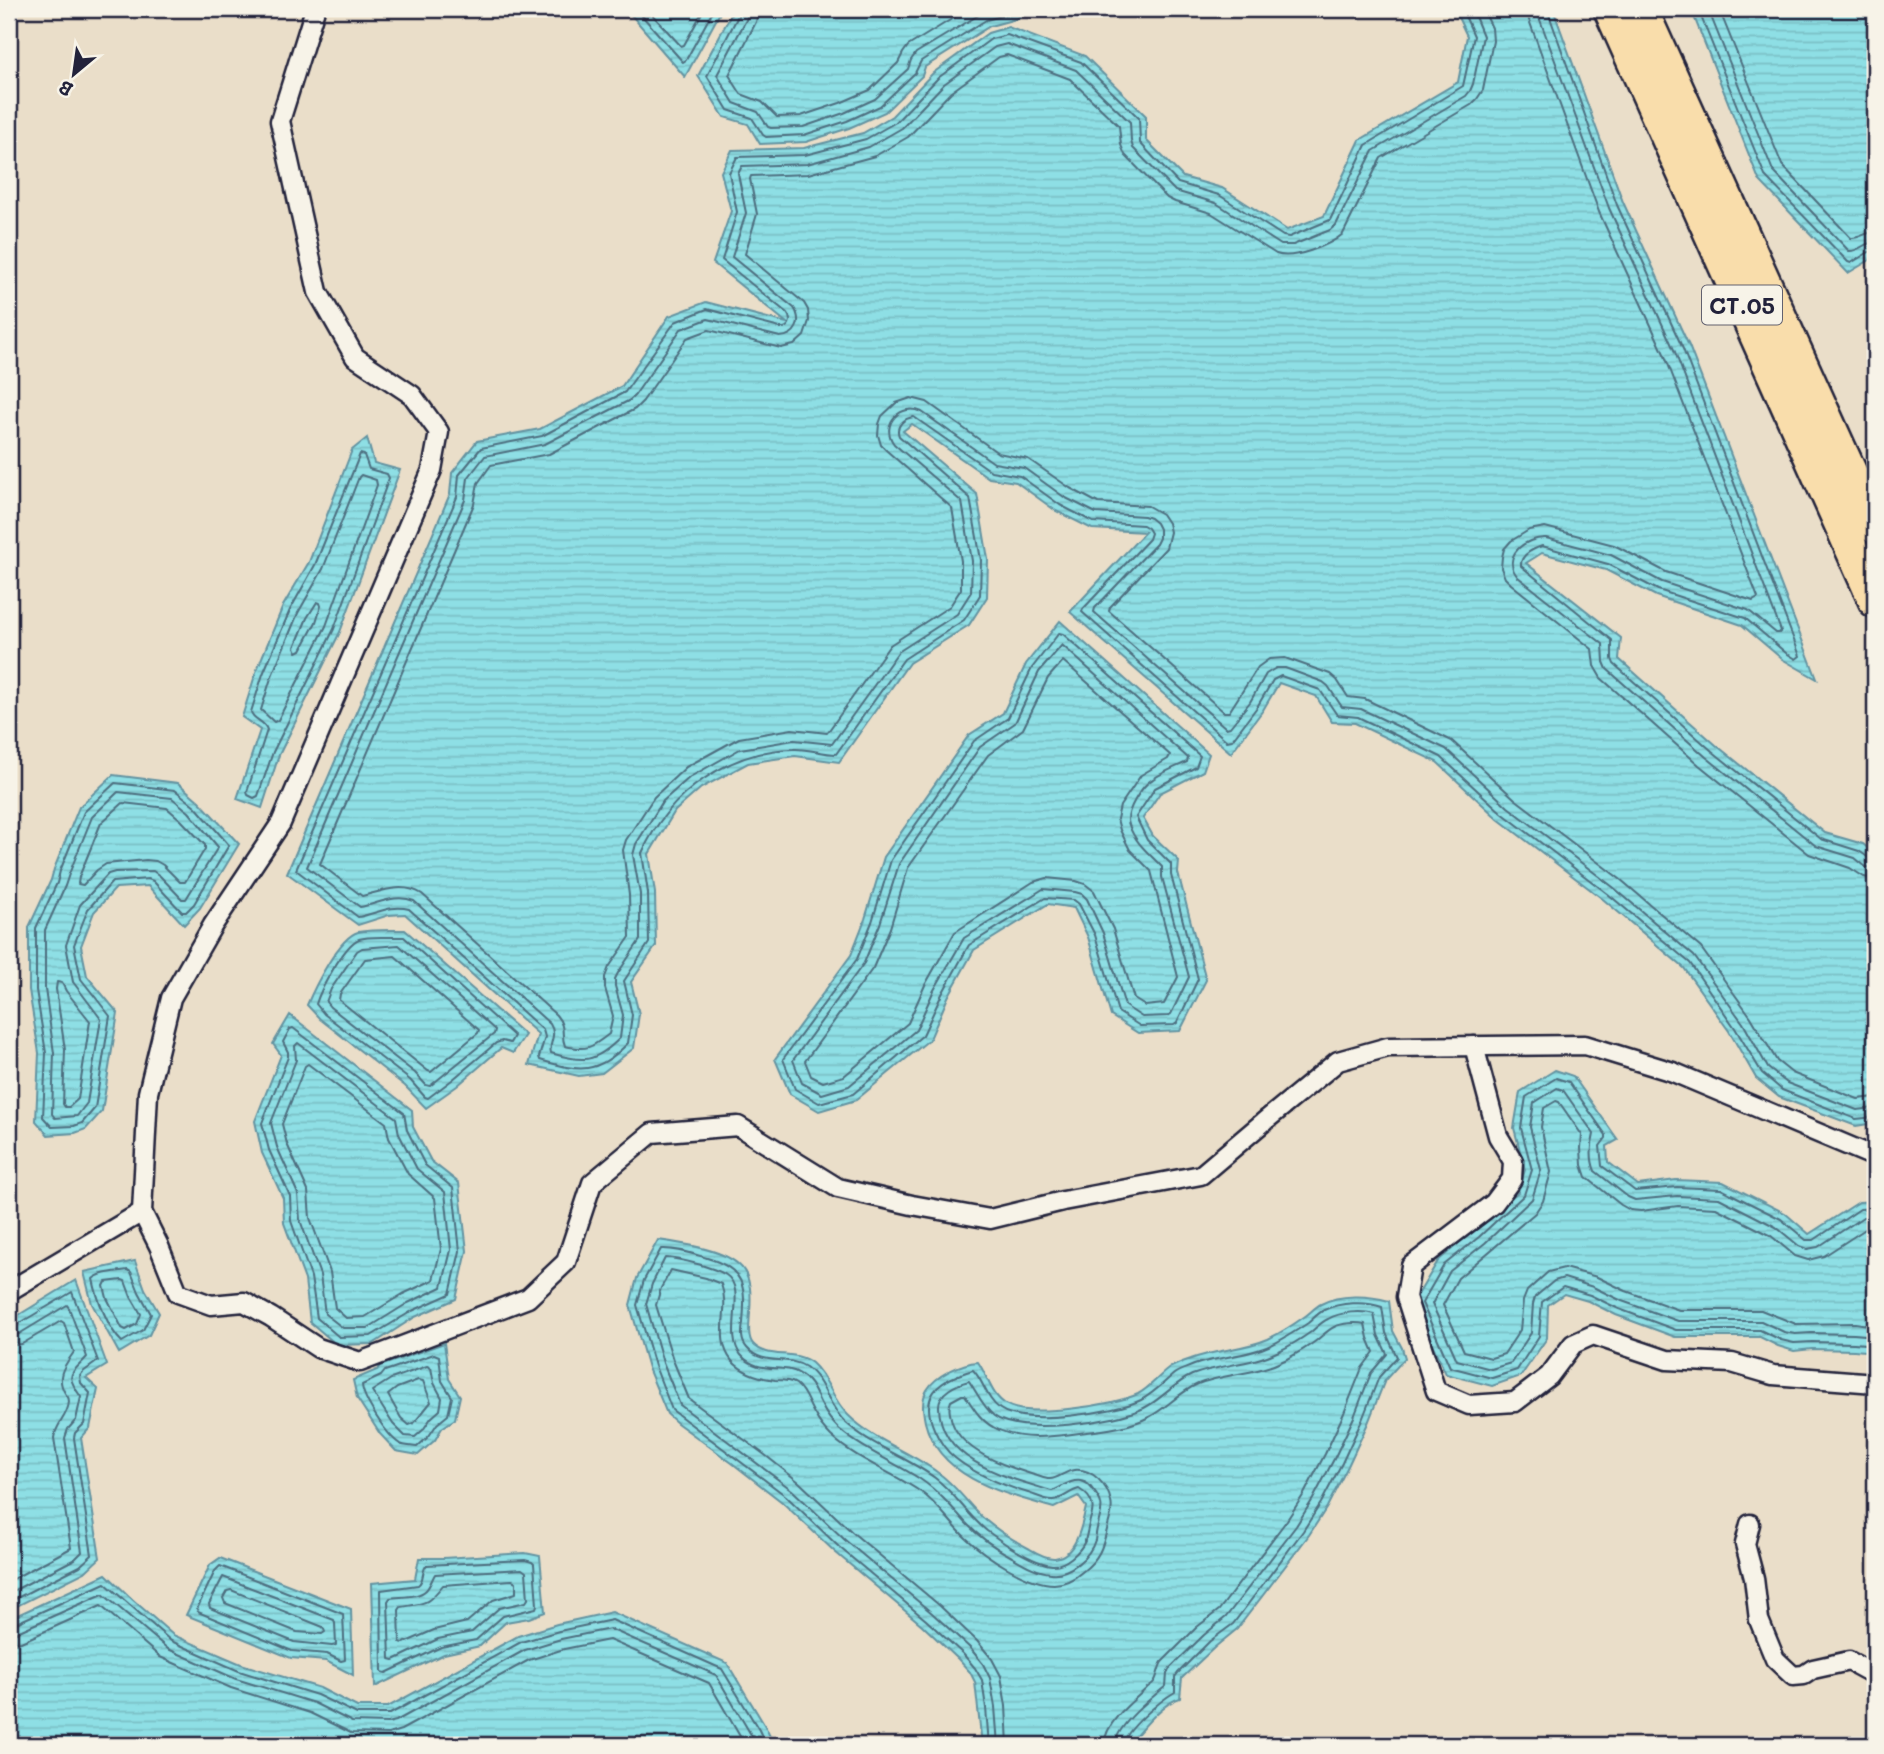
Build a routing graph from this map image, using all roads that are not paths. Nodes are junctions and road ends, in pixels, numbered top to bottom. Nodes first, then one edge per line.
1 (315, 9) edge
2 (1610, 9) edge
3 (1641, 9) edge
4 (1875, 527) edge
5 (1875, 601) edge
6 (1474, 1046) junction
7 (1875, 1157) edge
8 (142, 1212) junction
9 (9, 1291) edge
10 (1875, 1382) edge
11 (1750, 1524) dead end
12 (1875, 1680) edge

1 - 8 street
2 - 5 highway, CT.05
3 - 4 highway, CT.05
6 - 7 street
6 - 8 street
6 - 10 street
8 - 9 street
11 - 12 street

